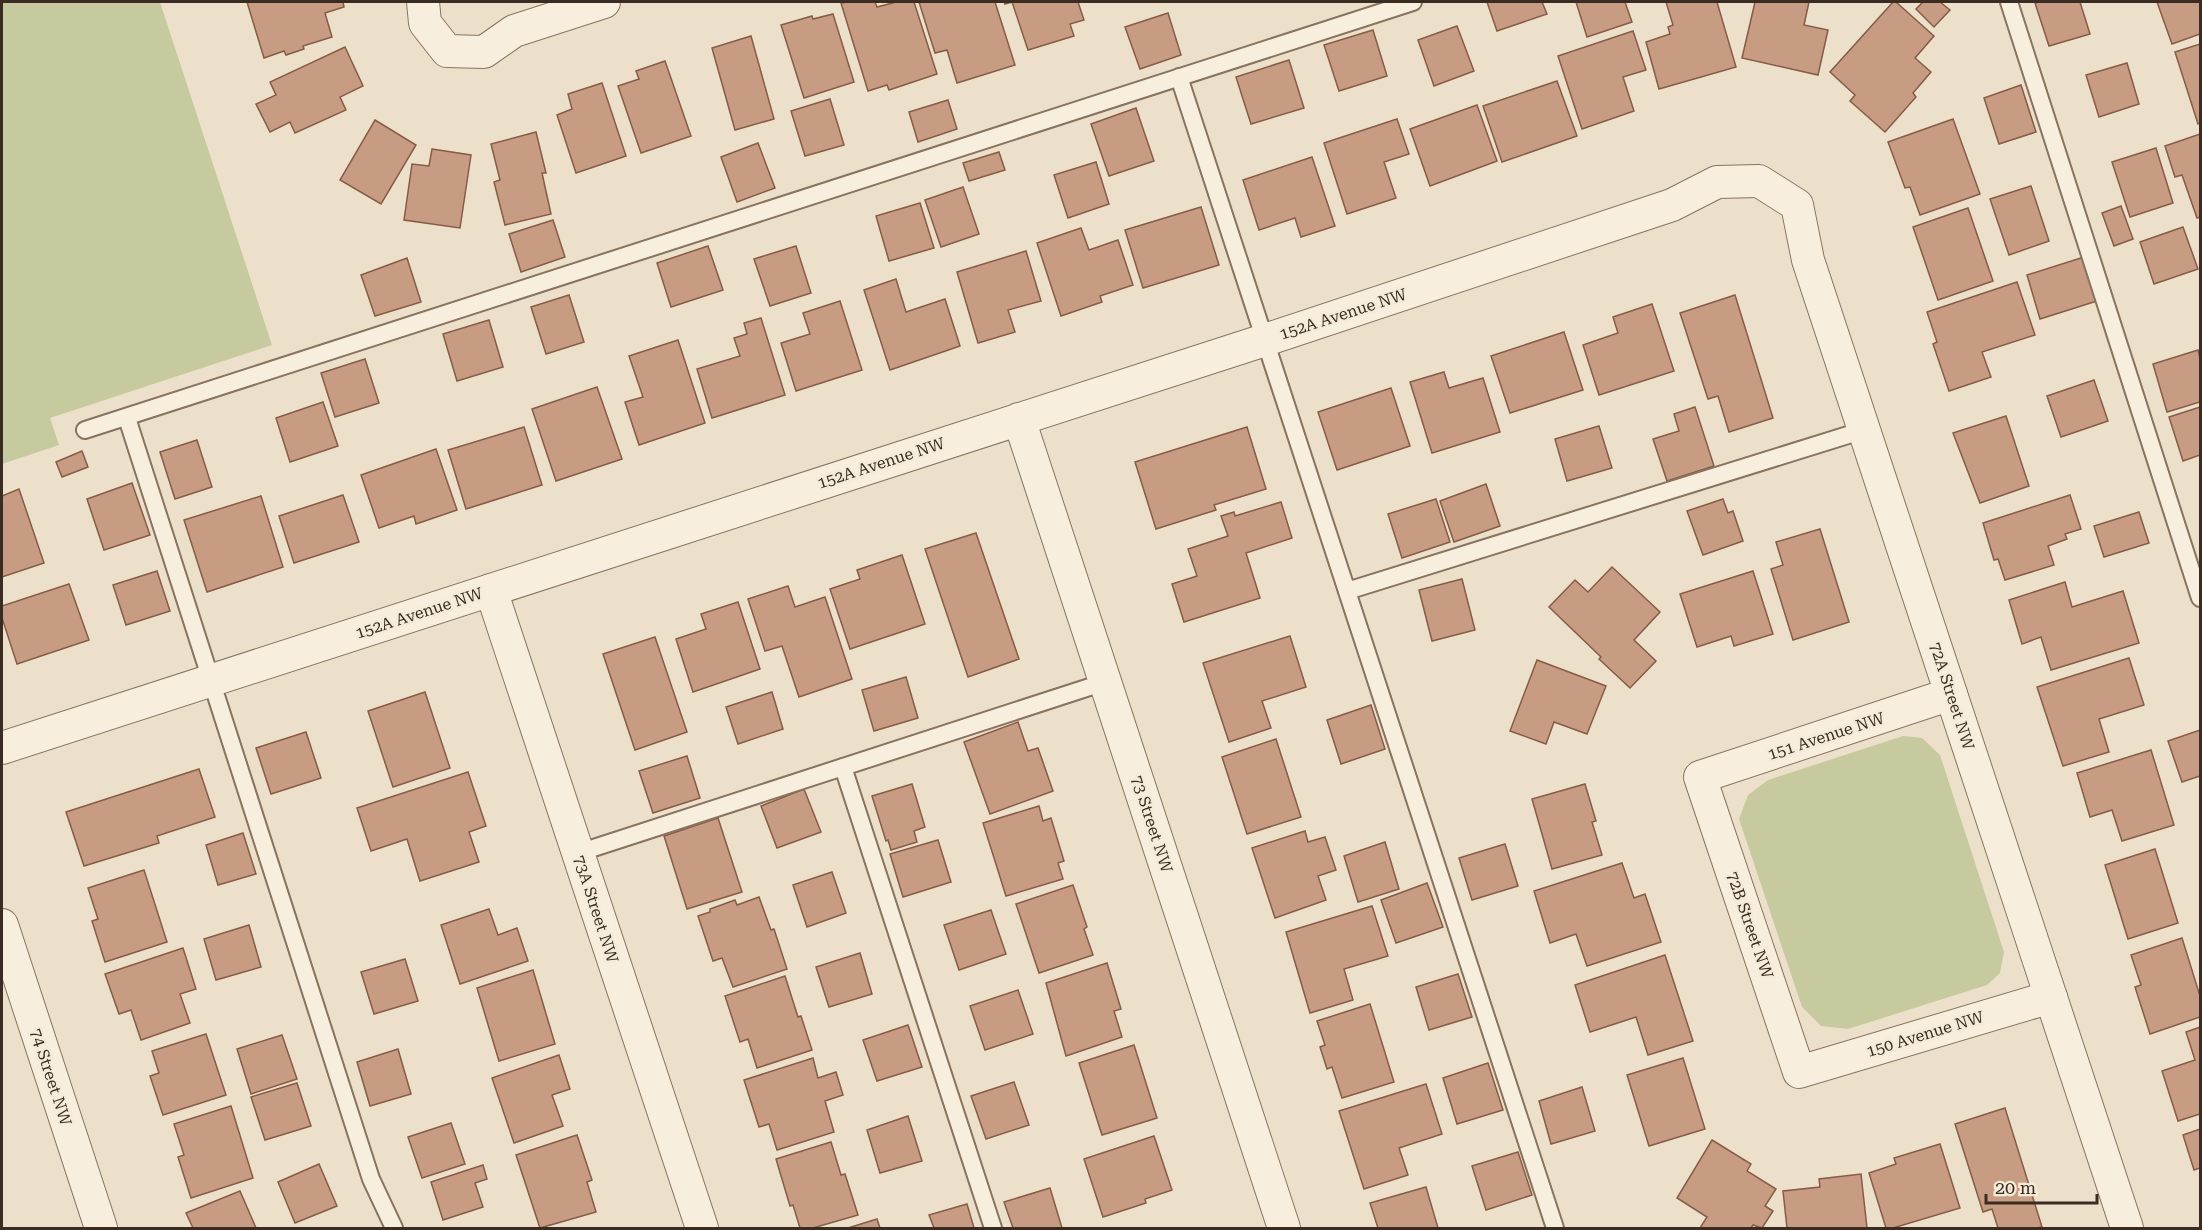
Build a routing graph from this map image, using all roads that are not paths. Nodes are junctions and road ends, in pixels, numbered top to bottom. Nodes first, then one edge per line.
1 (423, 2) edge
2 (604, 2) edge
3 (1413, 2) edge
4 (2009, 2) edge
5 (1179, 77) junction
6 (1759, 181) joint
7 (1265, 340) junction
8 (127, 418) junction
9 (1019, 419) junction
10 (85, 430) dead end
11 (1864, 430) junction
12 (491, 590) junction
13 (1347, 591) junction
14 (2200, 598) edge
15 (211, 680) junction
16 (1105, 682) junction
17 (1951, 694) junction
18 (2, 748) edge
19 (843, 767) junction
20 (1700, 777) joint
21 (578, 853) junction
22 (2, 925) edge
23 (2051, 997) junction
24 (1799, 1072) joint
25 (101, 1228) edge
26 (394, 1228) edge
27 (702, 1228) edge
28 (993, 1228) edge
29 (1284, 1228) edge
30 (1555, 1228) edge
31 (2127, 1228) edge

1 - 2 street
3 - 5 lane
4 - 14 lane
5 - 7 lane
5 - 8 lane
6 - 7 street, 152A Avenue NW
6 - 11 street, 72A Street NW
7 - 9 street, 152A Avenue NW
7 - 13 lane
8 - 10 lane
8 - 15 lane
9 - 12 street, 152A Avenue NW
9 - 16 street, 73 Street NW
11 - 13 lane
11 - 17 street, 72A Street NW
12 - 15 street, 152A Avenue NW
12 - 21 street, 73A Street NW
13 - 30 lane
15 - 18 street, 152A Avenue NW
15 - 26 lane
16 - 19 lane
16 - 29 street, 73 Street NW
17 - 20 street, 151 Avenue NW
17 - 23 street, 72A Street NW
19 - 21 lane
19 - 28 lane
20 - 24 street, 72B Street NW
21 - 27 street, 73A Street NW
22 - 25 street, 74 Street NW
23 - 24 street, 150 Avenue NW
23 - 31 street, 72A Street NW

